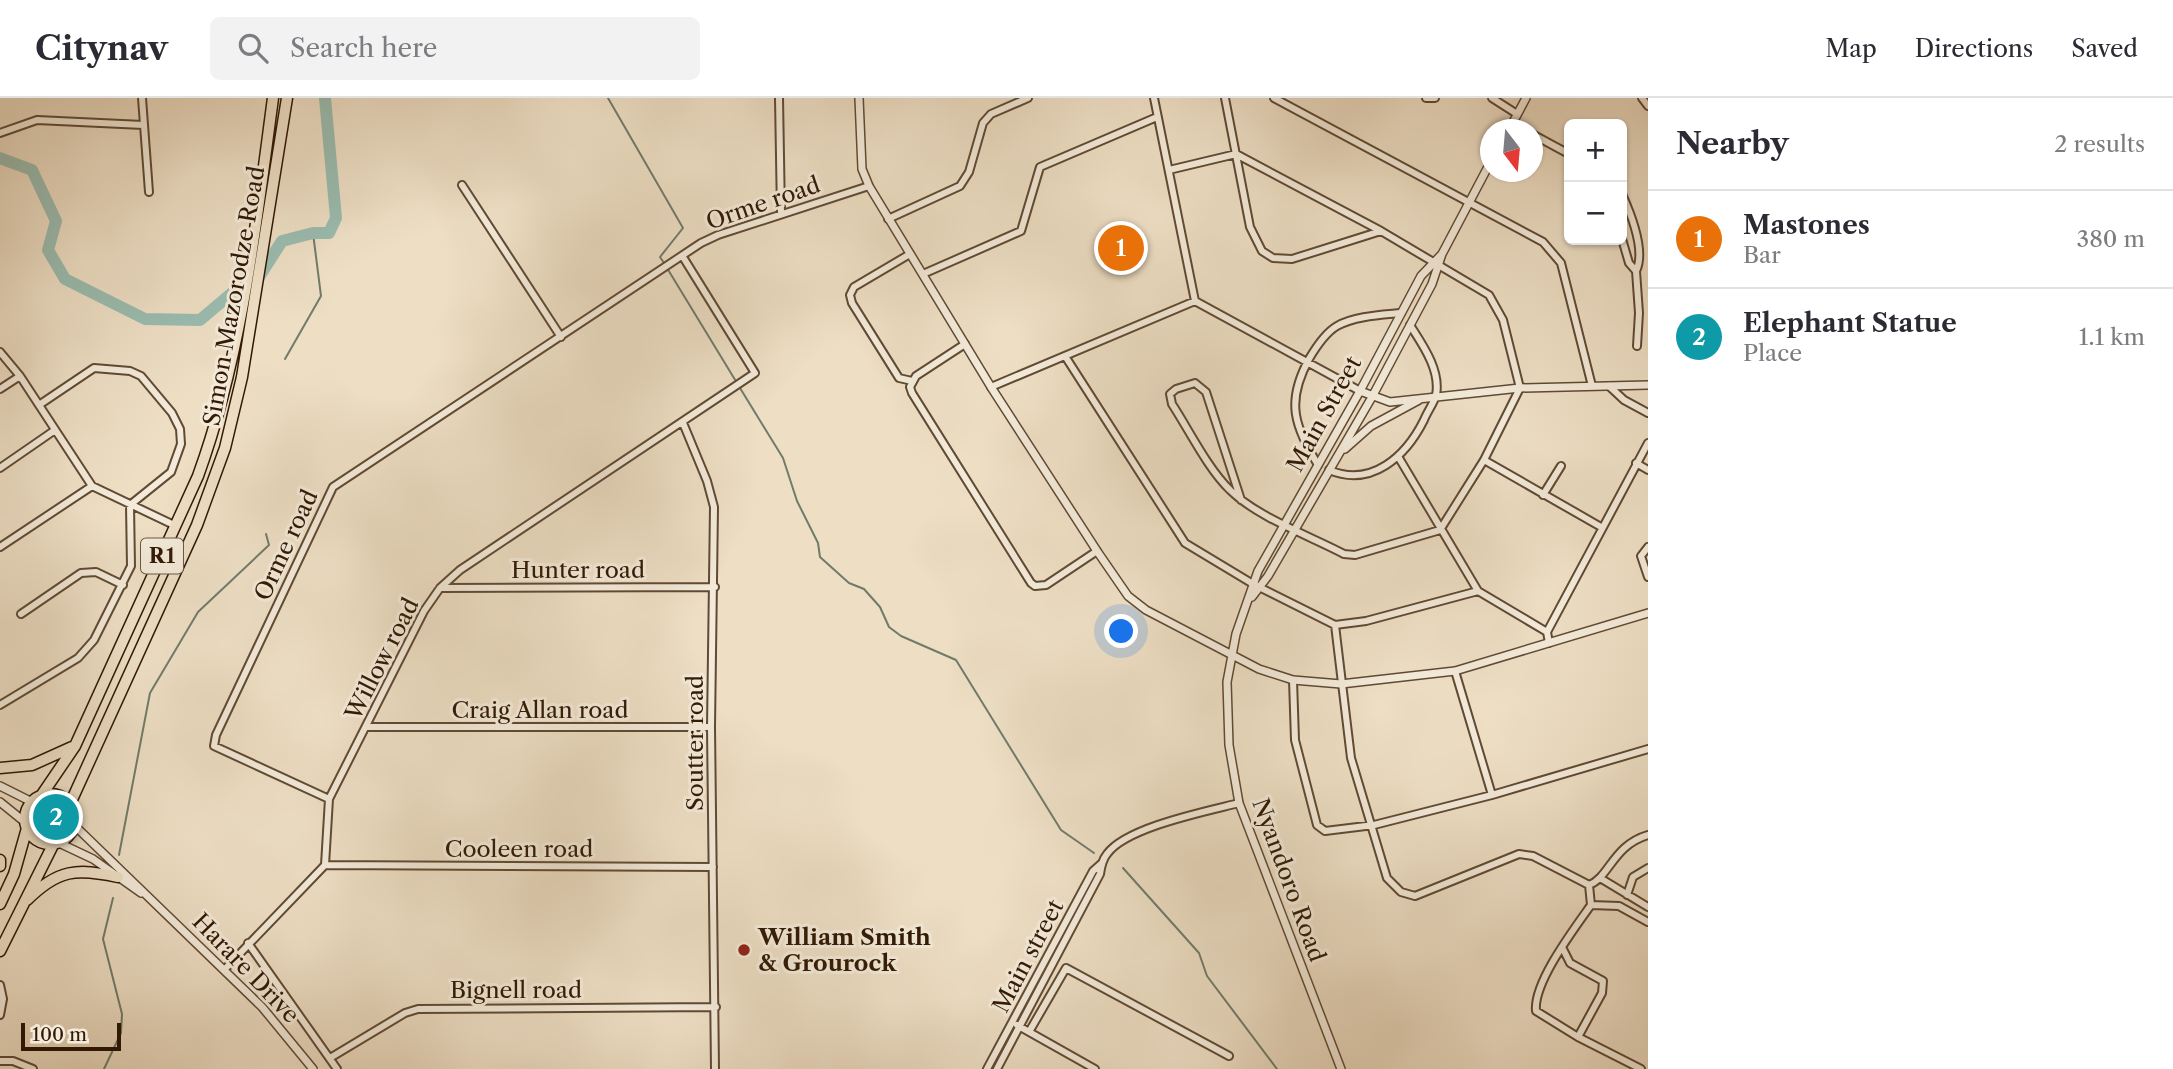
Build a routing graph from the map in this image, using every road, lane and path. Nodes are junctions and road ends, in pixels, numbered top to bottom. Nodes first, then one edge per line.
1 (142, 98) edge
2 (273, 98) edge
3 (287, 98) edge
4 (779, 98) edge
5 (859, 98) edge
6 (1028, 98) edge
7 (1154, 98) edge
8 (1225, 98) edge
9 (1274, 98) edge
10 (1294, 98) edge
11 (1426, 98) edge
12 (1435, 98) edge
13 (1492, 98) edge
14 (1526, 98) edge
15 (1642, 98) edge
16 (1648, 106) edge
17 (1296, 108) junction
18 (1517, 114) junction
19 (1157, 117) junction
20 (1514, 119) edge
21 (143, 125) junction
22 (0, 132) edge
23 (1543, 140) edge
24 (1564, 151) edge
25 (1236, 155) junction
26 (1169, 170) junction
27 (1480, 182) edge
28 (462, 185) dead end
29 (869, 186) junction
30 (149, 192) dead end
31 (1469, 202) junction
32 (1627, 210) edge
33 (781, 214) junction
34 (888, 219) junction
35 (1381, 231) junction
36 (1624, 245) edge
37 (910, 254) junction
38 (683, 257) junction
39 (1435, 265) junction
40 (1636, 271) junction
41 (923, 274) junction
42 (1195, 301) junction
43 (1401, 313) junction
44 (1410, 325) junction
45 (561, 337) junction
46 (965, 344) junction
47 (1637, 346) dead end
48 (0, 352) edge
49 (1066, 356) junction
50 (1307, 365) junction
51 (20, 376) junction
52 (912, 381) junction
53 (1648, 385) edge
54 (1592, 386) junction
55 (1608, 386) junction
56 (991, 387) junction
57 (1520, 387) junction
58 (0, 389) edge
59 (1360, 391) junction
60 (1436, 395) junction
61 (1372, 397) junction
62 (1423, 398) junction
63 (39, 405) junction
64 (1648, 414) edge
65 (683, 423) junction
66 (55, 430) junction
67 (1648, 443) edge
68 (1339, 455) junction
69 (1399, 458) junction
70 (1484, 460) junction
71 (1636, 463) junction
72 (1318, 466) junction
73 (1561, 466) dead end
74 (0, 468) edge
75 (1329, 470) junction
76 (1648, 470) edge
77 (92, 486) junction
78 (1543, 495) junction
79 (1241, 500) junction
80 (130, 505) junction
81 (1284, 523) junction
82 (176, 526) junction
83 (1601, 527) junction
84 (1296, 528) junction
85 (1440, 530) junction
86 (0, 547) edge
87 (1648, 547) edge
88 (1097, 551) junction
89 (1648, 577) edge
90 (123, 585) junction
91 (1256, 586) junction
92 (715, 587) junction
93 (440, 589) junction
94 (1478, 591) junction
95 (21, 614) dead end
96 (1648, 614) edge
97 (1335, 625) junction
98 (1547, 632) junction
99 (1549, 643) junction
100 (1231, 656) junction
101 (1455, 671) junction
102 (1293, 680) junction
103 (1341, 684) junction
104 (1226, 699) joint
105 (1, 703) edge
106 (368, 727) junction
107 (711, 727) junction
108 (75, 746) junction
109 (1648, 748) edge
110 (0, 768) edge
111 (0, 786) edge
112 (1492, 795) junction
113 (36, 799) junction
114 (329, 799) junction
115 (0, 802) edge
116 (1239, 803) junction
117 (70, 804) junction
118 (26, 825) junction
119 (74, 825) junction
120 (1374, 825) junction
121 (1648, 835) edge
122 (56, 843) junction
123 (0, 860) edge
124 (1102, 863) junction
125 (325, 865) junction
126 (0, 866) edge
127 (713, 867) junction
128 (1648, 867) edge
129 (118, 877) junction
130 (1600, 878) junction
131 (1589, 885) junction
132 (0, 889) edge
133 (1627, 895) junction
134 (148, 897) junction
135 (0, 904) edge
136 (1591, 905) junction
137 (20, 907) junction
138 (1648, 907) edge
139 (1648, 922) edge
140 (248, 943) junction
141 (1563, 949) junction
142 (0, 951) edge
143 (225, 969) junction
144 (0, 985) edge
145 (716, 1007) junction
146 (0, 1015) edge
147 (1013, 1022) junction
148 (1020, 1027) junction
149 (1029, 1032) junction
150 (1578, 1037) junction
151 (1229, 1056) dead end
152 (330, 1058) junction
153 (0, 1061) edge
154 (33, 1069) edge
155 (313, 1069) edge
156 (337, 1069) edge
157 (715, 1069) edge
158 (987, 1069) edge
159 (997, 1069) edge
160 (1095, 1069) edge
161 (1341, 1069) edge
162 (1641, 1069) edge

1 - 21 street
2 - 82 highway, Simon Mazorodze Road / R1
3 - 117 highway, Simon Mazorodze Road / R1
4 - 33 street
5 - 29 street
6 - 34 street
7 - 19 street
8 - 25 street
9 - 17 street
10 - 17 street
11 - 12 street
13 - 18 street
14 - 18 street
15 - 16 street
17 - 31 street
18 - 20 street
19 - 26 street
19 - 41 street
21 - 22 street
21 - 30 street
23 - 24 street
25 - 26 street
25 - 35 street
25 - 35 street
26 - 42 street
27 - 31 street, Main Street
28 - 45 street
29 - 33 street, Orme road
29 - 34 street
31 - 39 street, Main Street
31 - 54 street
32 - 40 street
33 - 38 street, Orme road
34 - 37 street
35 - 39 street
36 - 40 street
37 - 41 street
37 - 52 street
38 - 45 street, Orme road
38 - 65 street, Willow road
39 - 43 street, Main Street
39 - 44 street, Main Street
39 - 57 street
40 - 47 street
41 - 46 street
42 - 49 street
42 - 50 street
43 - 50 street
43 - 59 street, Main Street
44 - 60 street
44 - 61 street, Main Street
45 - 114 street, Orme road
46 - 52 street
46 - 56 street
48 - 51 street
49 - 56 street
49 - 91 street
50 - 59 street
50 - 72 street
51 - 58 street
51 - 63 street
52 - 88 street
53 - 55 street
54 - 55 street
54 - 57 street
55 - 64 street
56 - 88 street
57 - 60 street
57 - 70 street
59 - 61 street
59 - 72 street, Main Street
60 - 62 street
60 - 69 street
61 - 62 street
61 - 68 street, Main Street
62 - 68 street
63 - 66 street
63 - 80 street
65 - 92 street, Soutter road
65 - 93 street, Willow road
66 - 74 street
66 - 77 street
67 - 71 street
68 - 75 street, Main Street
69 - 75 street
69 - 85 street
70 - 78 street
70 - 85 street
71 - 76 street
71 - 83 street
72 - 81 street, Main Street
73 - 78 street
75 - 84 street, Main Street
77 - 80 street
77 - 86 street
78 - 83 street
79 - 79 street
79 - 81 street
80 - 82 street
80 - 90 street
81 - 84 street
81 - 91 street, Main Street
82 - 108 highway, R1
83 - 98 street
84 - 85 street
84 - 91 street, Main Street
85 - 94 street
87 - 89 street
88 - 100 street
90 - 95 street
90 - 105 street
91 - 97 street
91 - 100 street, Main Street
92 - 93 street, Hunter road
92 - 107 street, Soutter road
93 - 106 street, Willow road
94 - 97 street
94 - 98 street
96 - 99 street
97 - 103 street
98 - 99 street
99 - 101 street
100 - 102 street
100 - 104 street, Main Street
101 - 103 street
101 - 112 street
102 - 103 street
102 - 120 street
103 - 120 street
104 - 116 street, Nyandoro Road
106 - 107 street, Craig Allan road
106 - 114 street, Willow road
107 - 127 street, Soutter road
108 - 110 highway
108 - 113 highway, R1
109 - 112 street
111 - 113 street
112 - 120 street
113 - 117 highway
113 - 118 highway, R1
114 - 125 street, Willow road
115 - 118 street
116 - 124 street, Main street
116 - 161 street, Nyandoro Road
117 - 119 highway
118 - 122 highway
118 - 135 highway, R1
119 - 122 highway
119 - 134 street, Harare Drive
120 - 131 street
121 - 130 street
122 - 129 street, Harare Drive
122 - 137 highway
123 - 126 highway
124 - 147 street, Main street
124 - 148 street, Main street
125 - 127 street, Cooleen road
125 - 140 street
127 - 145 street, Soutter road
128 - 133 street
129 - 134 street, Harare Drive
129 - 137 highway
130 - 131 street
130 - 133 street
131 - 136 street
132 - 135 highway
133 - 138 street
134 - 143 street, Harare Drive
136 - 139 street
136 - 141 street
137 - 142 highway
140 - 143 street
140 - 152 street
141 - 150 street
141 - 150 street
143 - 155 street, Harare Drive
144 - 146 street
145 - 152 street, Bignell road
145 - 157 street, Soutter road
147 - 148 street
147 - 158 street, Main street
148 - 149 street
148 - 159 street, Main street
149 - 151 street
149 - 160 street
150 - 162 street
152 - 156 street
153 - 154 street

